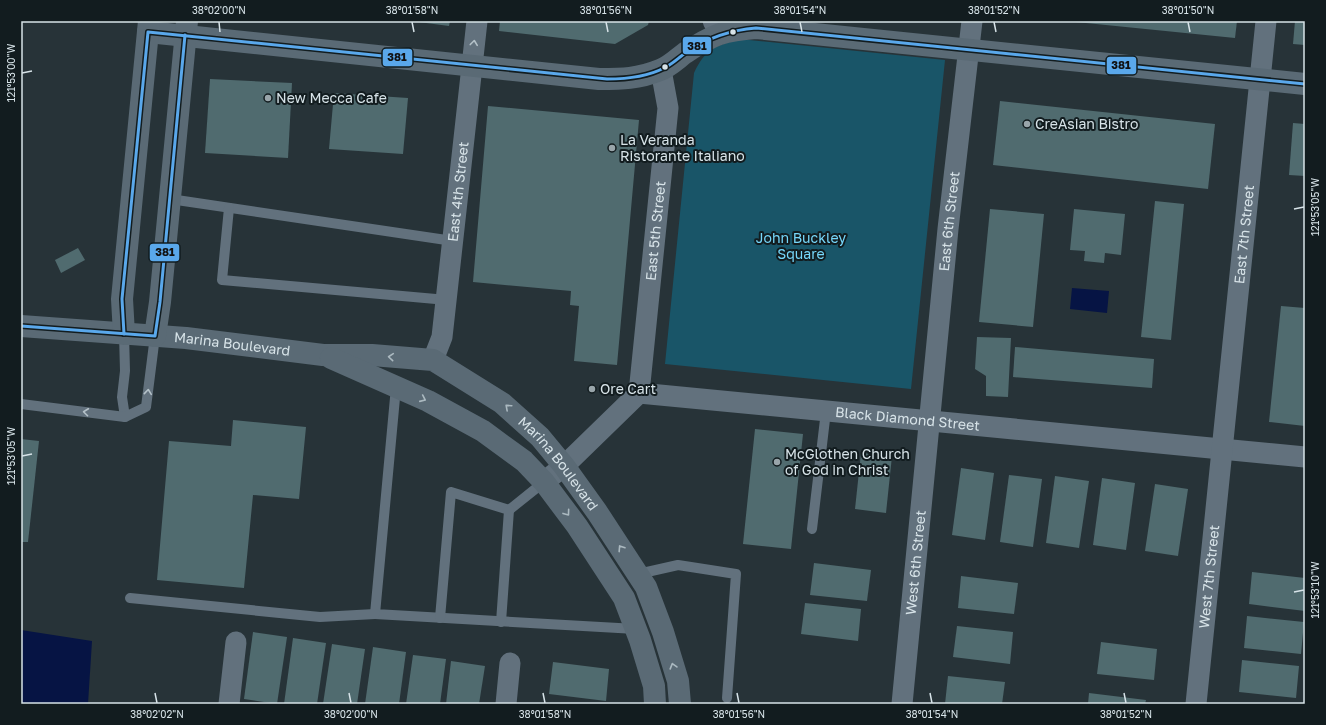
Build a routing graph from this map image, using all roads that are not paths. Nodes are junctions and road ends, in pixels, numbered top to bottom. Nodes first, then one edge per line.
1 (477, 21) edge
2 (972, 21) edge
3 (1266, 21) edge
4 (148, 26) edge
5 (791, 26) edge
6 (717, 27) edge
7 (186, 28) edge
8 (969, 50) junction
9 (472, 65) junction
10 (661, 70) junction
11 (1260, 79) junction
12 (1305, 84) edge
13 (170, 199) junction
14 (229, 208) junction
15 (453, 241) junction
16 (447, 300) junction
17 (21, 326) edge
18 (124, 334) junction
19 (155, 336) junction
20 (324, 355) junction
21 (433, 360) junction
22 (396, 387) junction
23 (639, 393) junction
24 (21, 404) edge
25 (826, 411) junction
26 (125, 417) junction
27 (929, 422) junction
28 (1222, 449) junction
29 (1305, 457) edge
30 (564, 466) junction
31 (544, 482) junction
32 (509, 510) junction
33 (812, 529) dead end
34 (638, 574) junction
35 (130, 598) dead end
36 (375, 614) junction
37 (440, 618) junction
38 (501, 622) junction
39 (636, 630) junction
40 (236, 642) dead end
41 (510, 663) dead end
42 (727, 698) dead end
43 (229, 704) edge
44 (506, 704) edge
45 (654, 704) edge
46 (680, 704) edge
47 (902, 704) edge
48 (1196, 704) edge

9 -> 1 street, East 4th Street
2 - 8 street, East 6th Street
3 - 11 street, East 7th Street
4 - 7 street
4 - 18 street
5 - 6 street
5 - 8 street
6 - 10 street
7 - 9 street
7 - 13 street
8 - 11 street
8 - 27 street, East 6th Street
9 - 10 street
9 - 15 street, East 4th Street
10 - 23 street, East 5th Street
11 - 12 street
11 - 28 street, East 7th Street
13 - 14 lane
13 - 19 street
14 - 15 lane
14 - 16 lane
15 - 16 street, East 4th Street
16 - 21 street, East 4th Street
17 - 18 street, Marina Boulevard
18 - 19 street, Marina Boulevard
18 - 26 lane
19 - 20 street, Marina Boulevard
26 -> 19 lane
21 -> 20 street, Marina Boulevard
20 - 22 street, Marina Boulevard
30 -> 21 street, Marina Boulevard
22 -> 31 street, Marina Boulevard
22 - 36 lane
23 - 25 street, Black Diamond Street
23 - 30 street
26 -> 24 lane
25 - 27 street, Black Diamond Street
25 - 33 lane
27 - 28 street, Black Diamond Street
27 - 47 street, West 6th Street
28 - 29 street, Black Diamond Street
28 - 48 street, West 7th Street
30 - 31 street
34 -> 30 street, Marina Boulevard
31 - 32 lane
31 -> 39 street, Marina Boulevard
32 - 37 lane
32 - 38 lane
34 - 42 lane
46 -> 34 street, Marina Boulevard
35 - 36 lane
36 - 37 lane
37 - 38 lane
38 - 39 lane
39 - 45 street, Marina Boulevard
40 - 43 street
41 - 44 street

